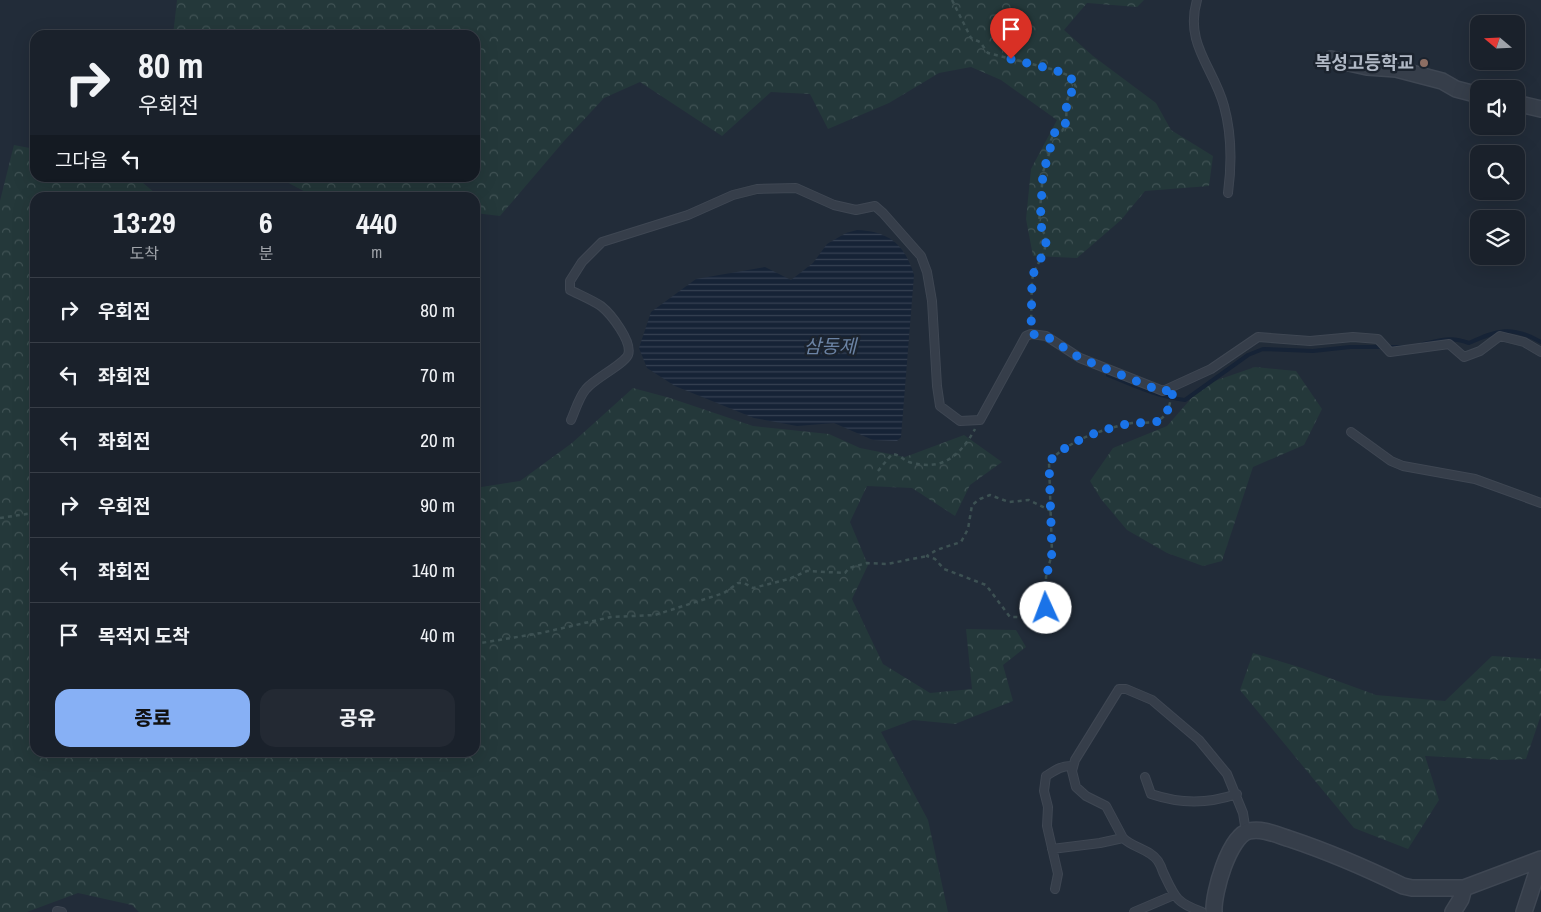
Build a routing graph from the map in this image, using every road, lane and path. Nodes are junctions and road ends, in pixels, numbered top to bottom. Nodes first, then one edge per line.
1 (952, 0) edge
2 (1198, 0) edge
3 (1330, 60) dead end
4 (1470, 93) edge
5 (1525, 105) edge
6 (1541, 109) edge
7 (1228, 193) dead end
8 (1031, 334) junction
9 (1541, 352) edge
10 (1174, 387) junction
11 (571, 420) dead end
12 (980, 420) junction
13 (1351, 432) dead end
14 (878, 471) dead end
15 (1541, 503) edge
16 (1051, 511) junction
17 (30, 513) edge
18 (0, 518) edge
19 (927, 556) junction
20 (480, 644) edge
21 (1072, 766) junction
22 (1145, 777) dead end
23 (1236, 794) junction
24 (1246, 832) junction
25 (1123, 838) junction
26 (1052, 848) junction
27 (1541, 859) edge
28 (1464, 888) junction
29 (1055, 889) dead end
30 (1174, 895) junction
31 (1134, 912) edge
32 (1202, 912) edge
33 (1214, 912) edge
34 (1453, 912) edge
35 (1524, 912) edge

1 - 8 path
2 - 7 lane
3 - 4 street
5 - 6 street
8 - 10 lane
8 - 12 lane
9 - 10 lane
10 - 16 path
11 - 12 lane
12 - 14 path
13 - 15 lane
16 - 19 path
16 - 19 path
17 - 18 path
19 - 20 path
21 - 23 lane
21 - 25 lane
21 - 26 lane
22 - 23 lane
23 - 24 lane
24 - 28 street
24 - 33 street
25 - 26 lane
25 - 30 lane
26 - 29 lane
27 - 28 street
27 - 35 street
28 - 34 street
30 - 31 lane
30 - 32 lane

